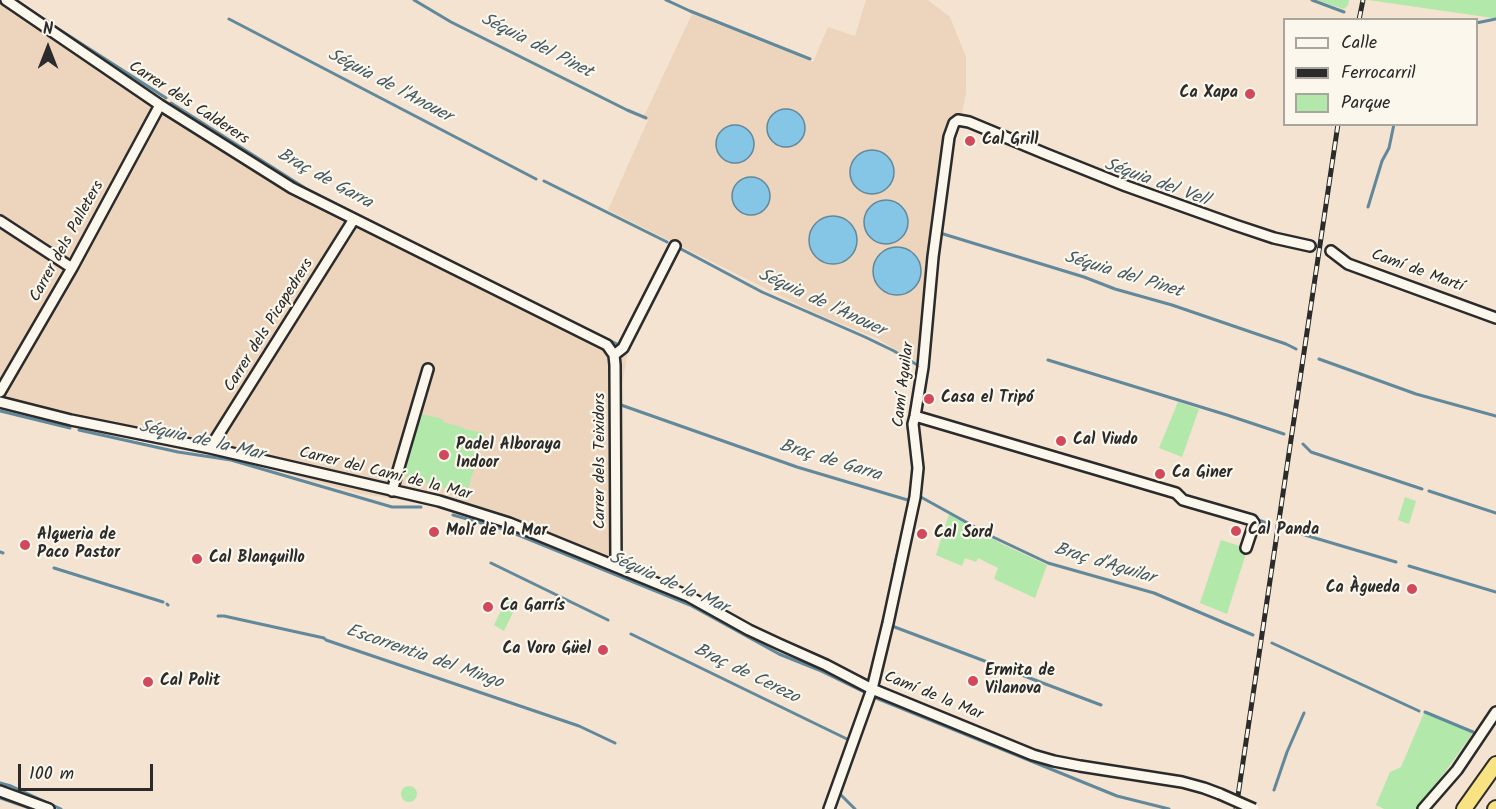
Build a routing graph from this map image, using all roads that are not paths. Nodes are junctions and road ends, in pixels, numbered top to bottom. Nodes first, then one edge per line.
1 (6, 0) edge
2 (160, 105) junction
3 (354, 219) junction
4 (0, 221) edge
5 (675, 246) dead end
6 (1310, 246) dead end
7 (1330, 251) dead end
8 (72, 268) junction
9 (1496, 318) edge
10 (614, 355) junction
11 (428, 369) dead end
12 (0, 392) edge
13 (0, 402) edge
14 (915, 416) junction
15 (210, 448) junction
16 (392, 490) junction
17 (1246, 548) dead end
18 (616, 567) junction
19 (872, 689) junction
20 (1496, 712) edge
21 (1496, 764) edge
22 (0, 791) edge
23 (49, 809) edge
24 (829, 809) edge
25 (1254, 809) edge
26 (1423, 809) edge
27 (1464, 809) edge

1 - 2 street, Carrer dels Calderers
2 - 3 street, Carrer dels Calderers
2 - 8 street, Carrer dels Palleters
3 - 10 street, Carrer dels Calderers
3 - 15 street, Carrer dels Picapedrers
4 - 8 street
5 - 10 street
6 - 14 street, Camí Aguilar
7 - 9 street, Camí de Martí
8 - 12 street, Carrer dels Palleters
10 - 18 street, Carrer dels Teixidors
11 - 16 street
13 - 15 street, Carrer del Camí de la Mar
14 - 17 street
14 - 19 street, Camí Aguilar
15 - 16 street, Carrer del Camí de la Mar
16 - 18 street, Carrer del Camí de la Mar
18 - 19 street, Camí de la Mar
19 - 24 street, Camí Aguilar
19 - 25 street, Camí de la Mar, bridge
20 - 26 street
21 - 27 highway
22 - 23 street

